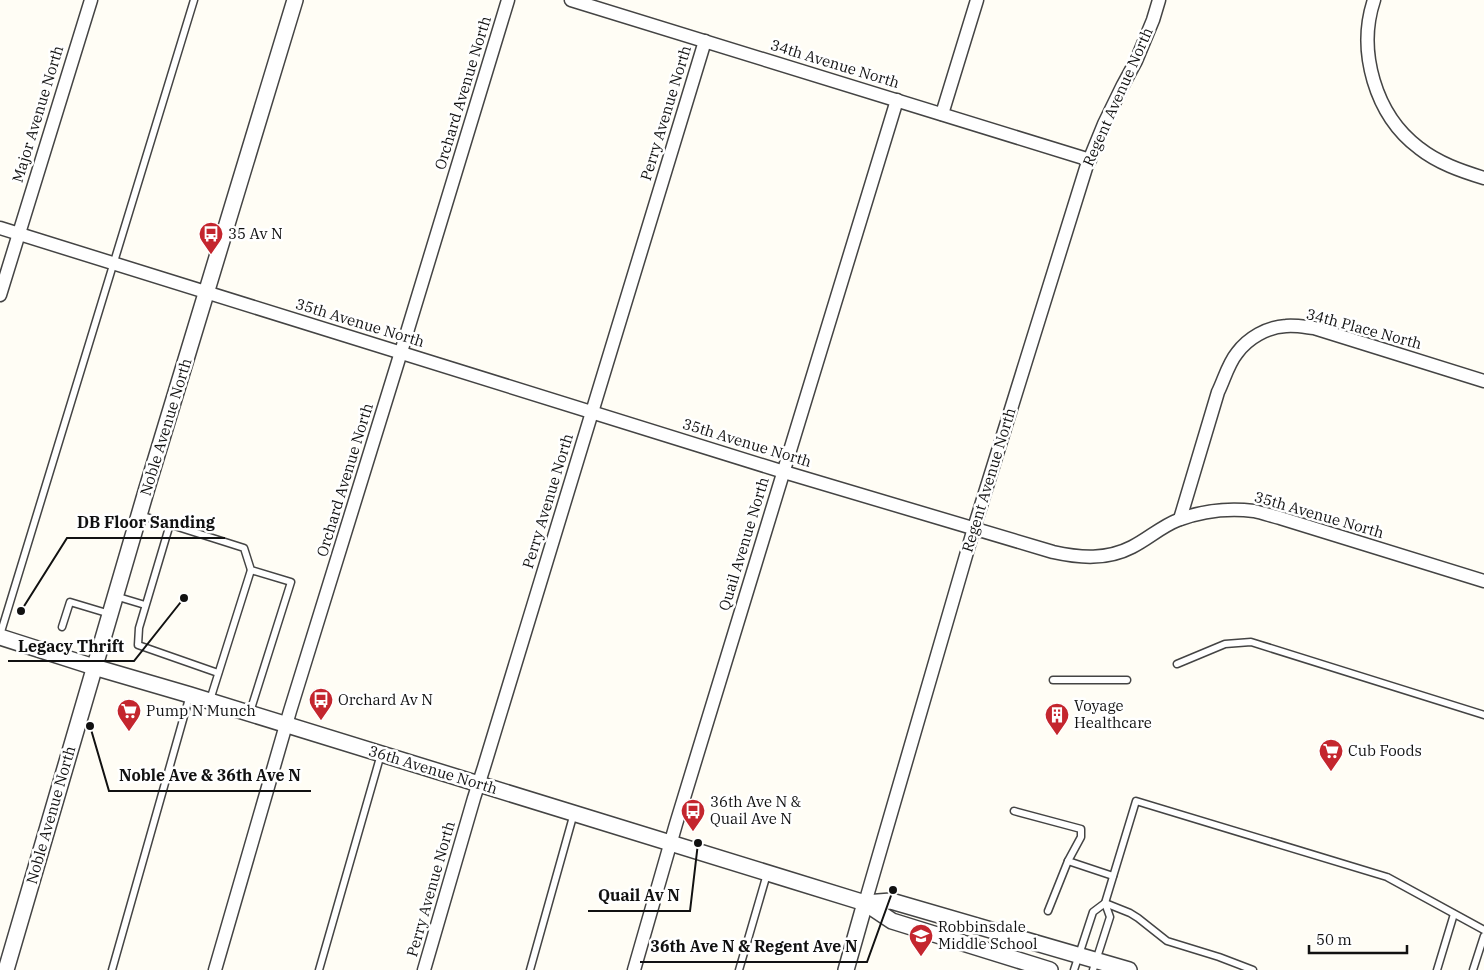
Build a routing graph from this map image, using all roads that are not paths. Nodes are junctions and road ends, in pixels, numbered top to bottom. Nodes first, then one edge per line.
1 (91, 0) edge
2 (194, 0) edge
3 (296, 0) edge
4 (508, 0) edge
5 (572, 0) edge
6 (978, 0) edge
7 (1159, 0) edge
8 (1374, 0) edge
9 (704, 41) junction
10 (897, 100) junction
11 (942, 114) junction
12 (1090, 160) junction
13 (1484, 178) edge
14 (0, 228) edge
15 (18, 234) junction
16 (113, 263) junction
17 (206, 292) junction
18 (0, 295) edge
19 (402, 352) junction
20 (1484, 381) edge
21 (592, 413) junction
22 (784, 472) junction
23 (140, 515) junction
24 (1180, 519) junction
25 (170, 524) junction
26 (974, 528) junction
27 (251, 570) junction
28 (1484, 581) edge
29 (115, 596) junction
30 (146, 604) junction
31 (110, 614) junction
32 (62, 627) dead end
33 (0, 636) edge
34 (1177, 664) dead end
35 (94, 667) junction
36 (218, 673) junction
37 (1052, 680) dead end
38 (1127, 680) dead end
39 (190, 695) junction
40 (209, 701) junction
41 (250, 714) junction
42 (1484, 715) edge
43 (286, 725) junction
44 (381, 754) junction
45 (479, 784) junction
46 (1014, 811) dead end
47 (574, 814) junction
48 (671, 843) junction
49 (1068, 861) junction
50 (767, 872) junction
51 (1114, 876) junction
52 (865, 903) junction
53 (1104, 903) junction
54 (1048, 912) dead end
55 (1454, 914) junction
56 (1484, 930) edge
57 (1484, 936) edge
58 (1079, 955) junction
59 (1094, 965) edge
60 (6, 970) edge
61 (112, 970) edge
62 (215, 970) edge
63 (319, 970) edge
64 (424, 970) edge
65 (530, 970) edge
66 (634, 970) edge
67 (739, 970) edge
68 (846, 970) edge
69 (1050, 970) edge
70 (1074, 970) edge
71 (1129, 970) edge
72 (1253, 970) edge
73 (1437, 970) edge
74 (1472, 970) edge

1 - 15 street, Major Avenue North
2 - 16 lane
3 - 17 street, Noble Avenue North
4 - 19 street, Orchard Avenue North
5 - 9 street, 34th Avenue North
6 - 11 street
7 - 12 street, Regent Avenue North
8 - 13 street
9 - 10 street, 34th Avenue North
9 - 21 street, Perry Avenue North
10 - 11 street, 34th Avenue North
10 - 22 street, Quail Avenue North
11 - 12 street, 34th Avenue North
12 - 26 street, Regent Avenue North
14 - 15 street, 35th Avenue North
15 - 16 street, 35th Avenue North
15 - 18 street, Major Avenue North
16 - 17 street, 35th Avenue North
16 - 33 lane
17 - 19 street, 35th Avenue North
17 - 23 street, Noble Avenue North
19 - 21 street, 35th Avenue North
19 - 43 street, Orchard Avenue North
20 - 24 street, 34th Place North
21 - 22 street, 35th Avenue North
21 - 45 street, Perry Avenue North
22 - 26 street, 35th Avenue North
22 - 48 street, Quail Avenue North
23 - 25 lane
23 - 29 street, Noble Avenue North
24 - 26 street, 35th Avenue North
24 - 28 street, 35th Avenue North
25 - 27 lane
25 - 30 lane
26 - 52 street, Regent Avenue North
27 - 36 lane
27 - 41 lane
29 - 30 lane
29 - 31 street, Noble Avenue North
30 - 36 lane
31 - 32 lane
31 - 35 street, Noble Avenue North
33 - 35 street, 36th Avenue North
34 - 42 lane
35 - 39 street, 36th Avenue North
35 - 60 street, Noble Avenue North
36 - 40 lane
37 - 38 lane
39 - 40 street, 36th Avenue North
39 - 61 lane
40 - 41 street, 36th Avenue North
41 - 43 street, 36th Avenue North
43 - 44 street, 36th Avenue North
43 - 62 street, Orchard Avenue North
44 - 45 street, 36th Avenue North
44 - 63 lane
45 - 47 street, 36th Avenue North
45 - 64 street, Perry Avenue North
46 - 49 lane
47 - 48 street, 36th Avenue North
47 - 65 lane
48 - 50 street, 36th Avenue North
48 - 66 street, Quail Avenue North
49 - 51 lane
49 - 54 lane
50 - 52 street, 36th Avenue North
50 - 67 lane
51 - 53 lane
51 - 55 lane
52 - 58 street, 36th Avenue North
52 - 68 street, Regent Avenue North
52 - 69 street, 36th Avenue North
53 - 58 lane
53 - 59 lane
53 - 72 lane
55 - 56 lane
55 - 73 lane
57 - 74 lane
58 - 59 street, 36th Avenue North
58 - 70 lane
59 - 71 street, 36th Avenue North

